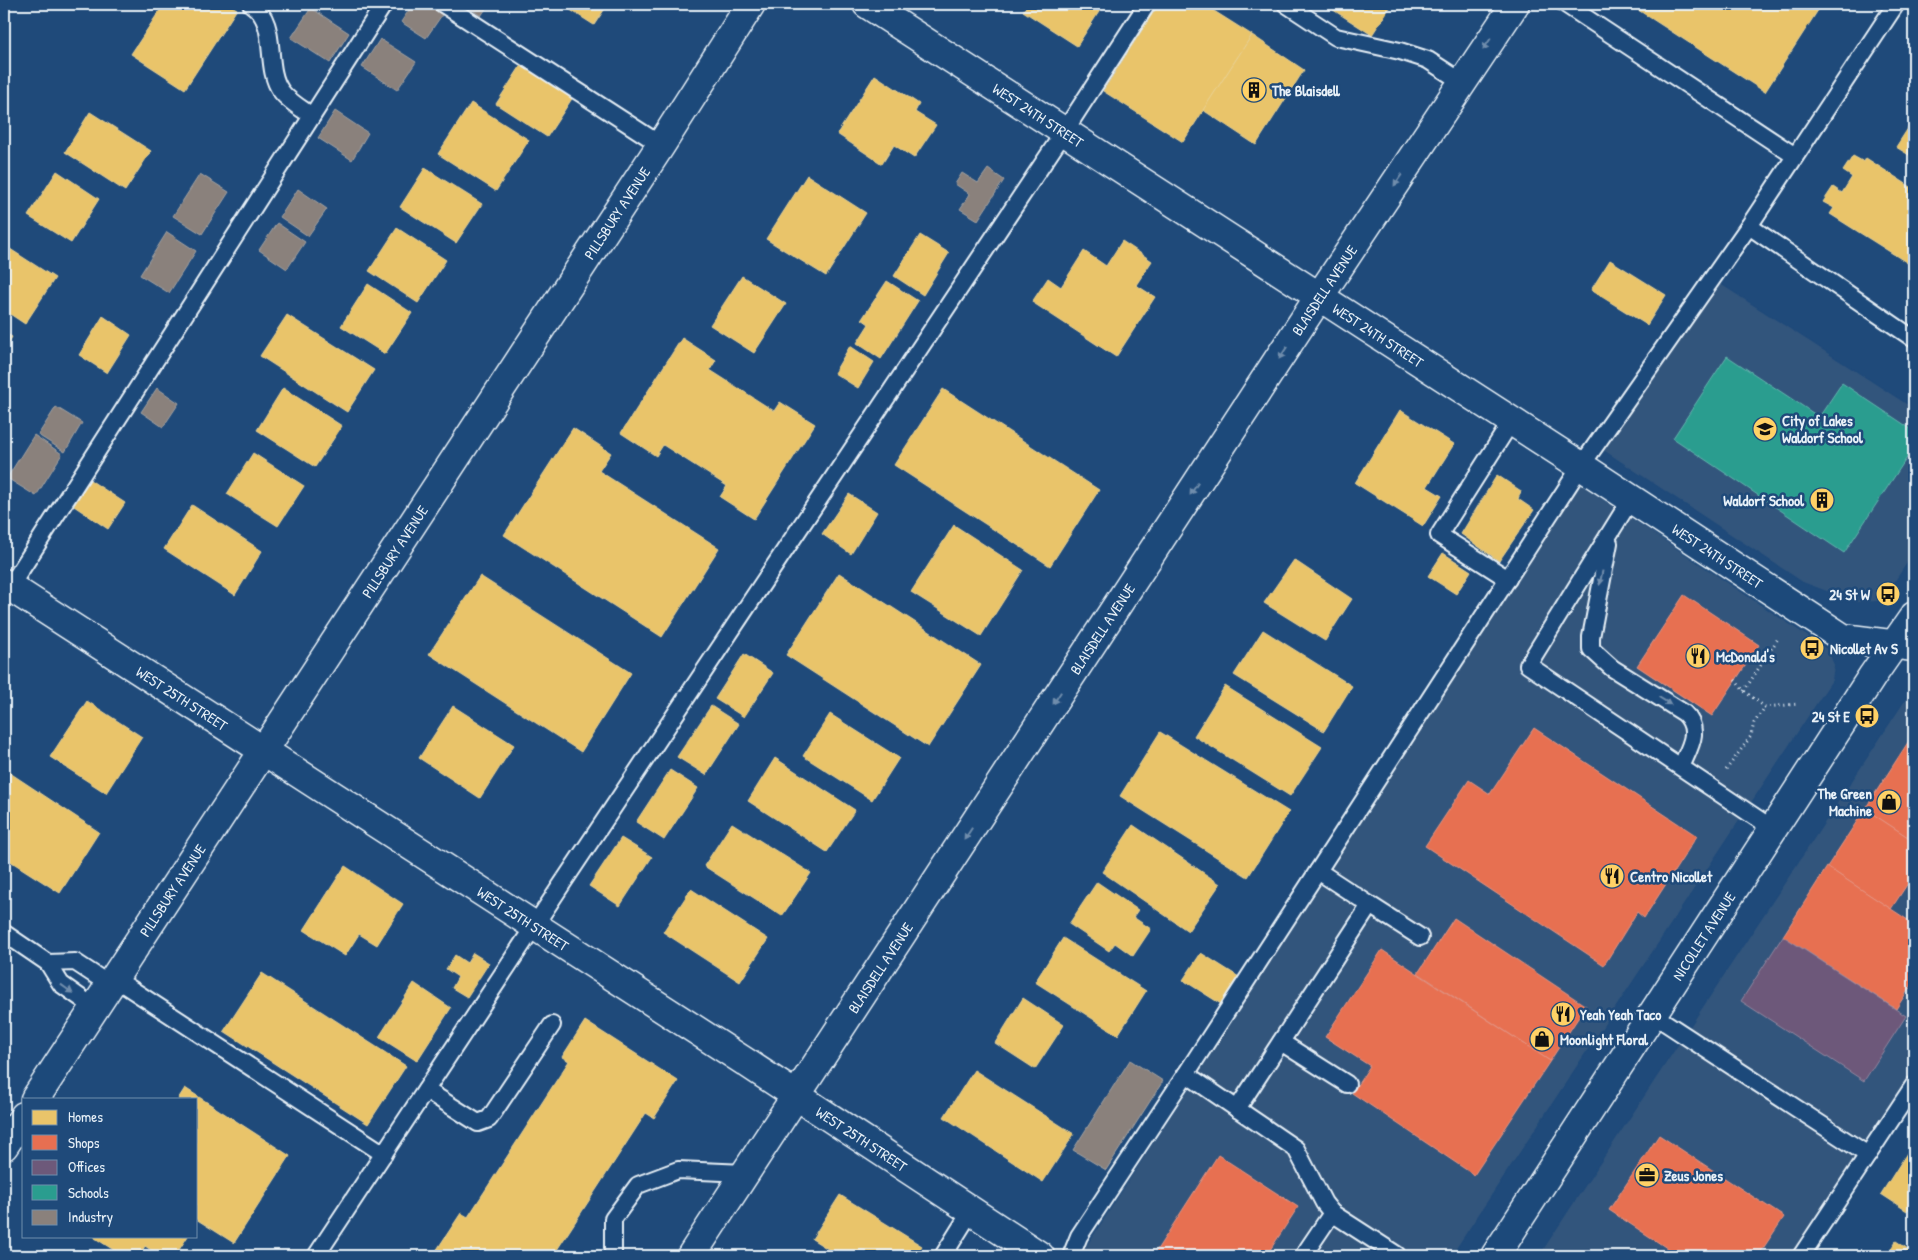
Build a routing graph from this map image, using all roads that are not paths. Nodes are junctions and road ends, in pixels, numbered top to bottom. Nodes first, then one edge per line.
1 (251, 4) edge
2 (384, 4) edge
3 (443, 4) edge
4 (751, 4) edge
5 (867, 4) edge
6 (1147, 4) edge
7 (1286, 4) edge
8 (1514, 4) edge
9 (1565, 4) edge
10 (1896, 4) edge
11 (1462, 82) junction
12 (312, 116) junction
13 (1064, 132) junction
14 (661, 144) junction
15 (1795, 156) junction
16 (1749, 226) junction
17 (1319, 297) junction
18 (1914, 338) edge
19 (1511, 422) junction
20 (1581, 466) junction
21 (1631, 499) junction
22 (1612, 531) junction
23 (1508, 578) junction
24 (6, 589) edge
25 (1914, 616) edge
26 (1905, 645) edge
27 (263, 751) junction
28 (1681, 767) junction
29 (1773, 830) junction
30 (1318, 871) junction
31 (1370, 905) junction
32 (534, 926) junction
33 (4, 933) edge
34 (1420, 937) dead end
35 (48, 963) junction
36 (112, 982) junction
37 (95, 1008) junction
38 (1652, 1014) junction
39 (552, 1025) dead end
40 (1281, 1042) junction
41 (1186, 1074) junction
42 (1347, 1084) dead end
43 (1914, 1085) edge
44 (426, 1090) junction
45 (796, 1095) junction
46 (36, 1098) edge
47 (1236, 1108) junction
48 (22, 1119) edge
49 (4, 1146) edge
50 (384, 1154) junction
51 (1868, 1155) junction
52 (746, 1173) junction
53 (971, 1211) junction
54 (1332, 1212) junction
55 (316, 1256) edge
56 (613, 1256) edge
57 (691, 1256) edge
58 (943, 1256) edge
59 (1040, 1256) edge
60 (1070, 1256) edge
61 (1303, 1256) edge
62 (1397, 1256) edge
63 (1494, 1256) edge
64 (1801, 1256) edge

1 - 12 lane
2 - 12 lane
3 - 14 lane
4 - 14 street, PILLSBURY AVENUE
5 - 13 street, WEST 24TH STREET
6 - 13 lane
7 - 11 lane
8 -> 11 street, BLAISDELL AVENUE
9 - 15 lane
10 - 15 lane
11 -> 17 street, BLAISDELL AVENUE
12 - 24 lane
13 - 17 street, WEST 24TH STREET
13 - 32 lane
14 - 27 street, PILLSBURY AVENUE
15 - 16 lane
16 - 18 lane
16 - 20 lane
17 - 19 street, WEST 24TH STREET
17 -> 45 street, BLAISDELL AVENUE
19 - 20 street, WEST 24TH STREET
19 - 23 lane
20 - 21 street, WEST 24TH STREET
20 - 23 lane
21 - 22 lane
21 - 26 street, WEST 24TH STREET
22 -> 28 lane
22 - 28 lane
23 - 30 lane
24 - 27 street, WEST 25TH STREET
25 - 26 street, NICOLLET AVENUE
26 - 29 street, NICOLLET AVENUE
27 - 32 street, WEST 25TH STREET
27 - 36 street, PILLSBURY AVENUE
28 - 29 lane
29 - 38 street, NICOLLET AVENUE
30 - 31 lane
30 - 41 lane
31 - 34 lane
31 - 40 lane
32 - 44 lane
32 - 45 street, WEST 25TH STREET
33 - 35 lane
35 - 36 lane
35 -> 37 lane
36 - 37 street, PILLSBURY AVENUE
36 - 50 lane
37 - 46 street, PILLSBURY AVENUE
38 - 51 lane
38 - 63 street, NICOLLET AVENUE
39 - 44 lane
40 - 42 lane
40 - 47 lane
41 - 47 lane
41 - 60 lane
43 - 51 lane
44 - 50 lane
45 - 52 street, BLAISDELL AVENUE
45 - 53 street, WEST 25TH STREET
47 - 54 lane
48 - 49 street
50 - 55 lane
51 - 64 lane
52 - 56 lane
52 - 57 street, BLAISDELL AVENUE
53 - 58 lane
53 - 59 street, WEST 25TH STREET
54 - 61 lane
54 - 62 lane

